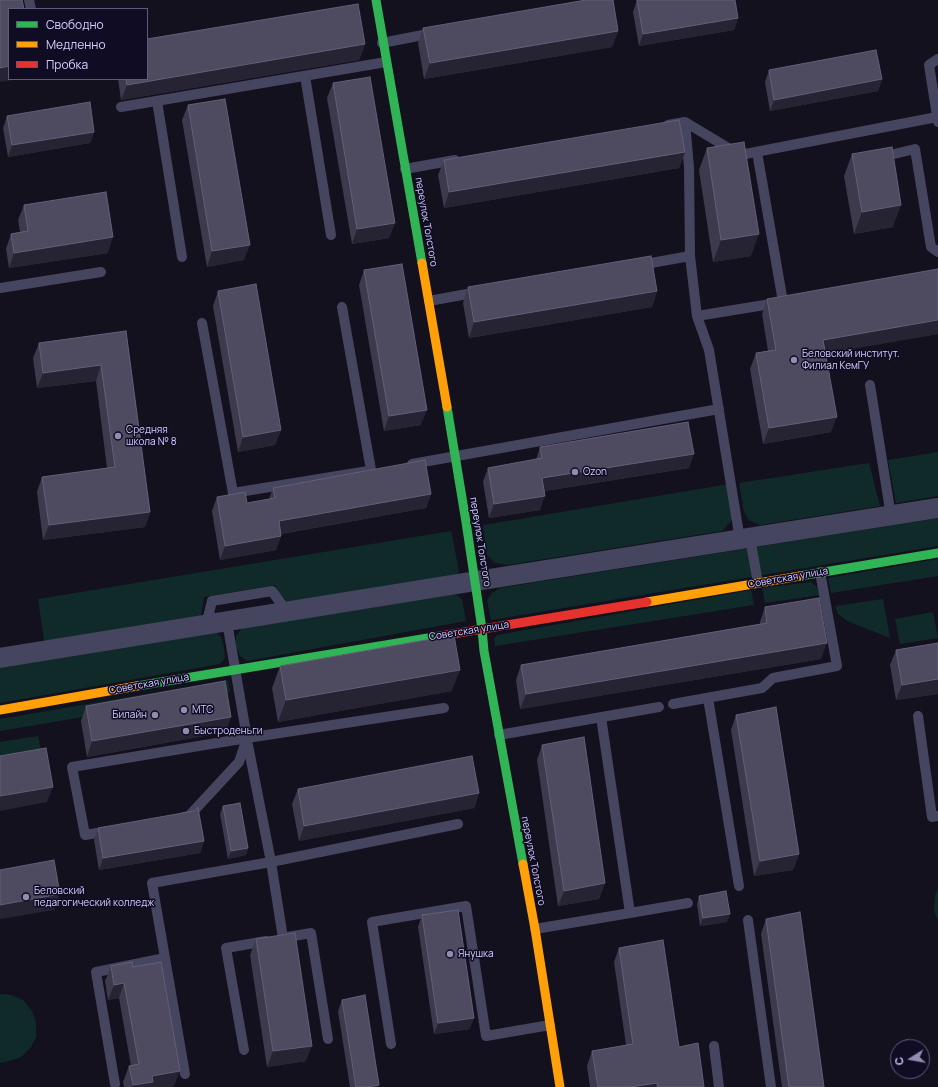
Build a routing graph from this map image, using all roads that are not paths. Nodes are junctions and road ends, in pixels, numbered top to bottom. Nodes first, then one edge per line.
1 (376, 0) edge
2 (445, 31) edge
3 (382, 43) junction
4 (938, 58) edge
5 (386, 62) junction
6 (305, 76) junction
7 (157, 101) junction
8 (121, 107) dead end
9 (938, 119) edge
10 (685, 122) junction
11 (662, 126) edge
12 (757, 152) junction
13 (890, 155) edge
14 (468, 158) edge
15 (405, 169) junction
16 (331, 235) dead end
17 (938, 252) edge
18 (690, 256) junction
19 (182, 257) dead end
20 (628, 267) edge
21 (101, 272) dead end
22 (0, 288) edge
23 (490, 290) edge
24 (429, 300) junction
25 (342, 307) dead end
26 (697, 316) junction
27 (202, 323) dead end
28 (870, 384) dead end
29 (719, 409) junction
30 (455, 457) junction
31 (401, 465) edge
32 (938, 508) edge
33 (891, 516) junction
34 (745, 539) junction
35 (938, 553) edge
36 (820, 572) junction
37 (475, 582) junction
38 (758, 583) junction
39 (287, 612) junction
40 (227, 622) junction
41 (206, 625) junction
42 (482, 629) junction
43 (0, 658) edge
44 (234, 669) junction
45 (708, 698) junction
46 (673, 704) dead end
47 (659, 707) dead end
48 (444, 708) dead end
49 (0, 710) edge
50 (918, 716) dead end
51 (601, 717) junction
52 (499, 735) junction
53 (246, 738) junction
54 (938, 816) edge
55 (174, 819) edge
56 (458, 824) dead end
57 (122, 828) edge
58 (271, 862) junction
59 (739, 886) dead end
60 (688, 903) dead end
61 (630, 913) junction
62 (748, 920) dead end
63 (535, 928) junction
64 (283, 938) junction
65 (165, 958) junction
66 (550, 1025) junction
67 (328, 1039) dead end
68 (391, 1044) dead end
69 (714, 1046) dead end
70 (244, 1050) dead end
71 (185, 1074) dead end
72 (115, 1084) dead end
73 (560, 1087) edge
74 (719, 1087) edge
75 (771, 1087) edge

1 - 3 street, переулок Толстого
2 - 3 lane
3 - 5 street, переулок Толстого
4 - 9 lane
5 - 6 lane
5 - 15 street, переулок Толстого
6 - 7 lane
6 - 16 lane
7 - 8 lane
7 - 19 lane
9 - 12 lane
10 - 11 lane
10 - 12 lane
10 - 18 lane
12 - 26 lane
13 - 17 lane
14 - 15 lane
15 - 24 street, переулок Толстого
18 - 20 lane
18 - 26 lane
21 - 22 lane
23 - 24 lane
24 - 30 street, переулок Толстого
25 - 27 lane
26 - 29 lane
28 - 33 lane
29 - 30 lane
29 - 34 lane
30 - 31 lane
30 - 37 street, переулок Толстого
32 - 33 street
33 - 34 street
34 - 37 street
34 - 38 lane
35 - 36 street, Советская улица
36 - 38 street, Советская улица
36 - 45 lane
37 - 39 street
37 - 42 street, переулок Толстого
38 - 42 street, Советская улица
39 - 40 street
39 - 41 lane
40 - 41 street
40 - 44 lane
41 - 43 street
42 - 44 street, Советская улица
42 - 52 street, переулок Толстого
44 - 49 street, Советская улица
44 - 53 lane
45 - 46 lane
45 - 59 lane
47 - 51 lane
48 - 53 lane
50 - 54 lane
51 - 52 lane
51 - 61 lane
52 - 63 street, переулок Толстого
53 - 55 lane
53 - 57 lane
53 - 58 lane
56 - 58 lane
58 - 64 lane
58 - 65 lane
60 - 61 lane
61 - 63 lane
62 - 75 lane
63 - 66 street, переулок Толстого
64 - 67 lane
64 - 70 lane
65 - 71 lane
65 - 72 lane
66 - 68 lane
66 - 73 street, переулок Толстого
69 - 74 lane

